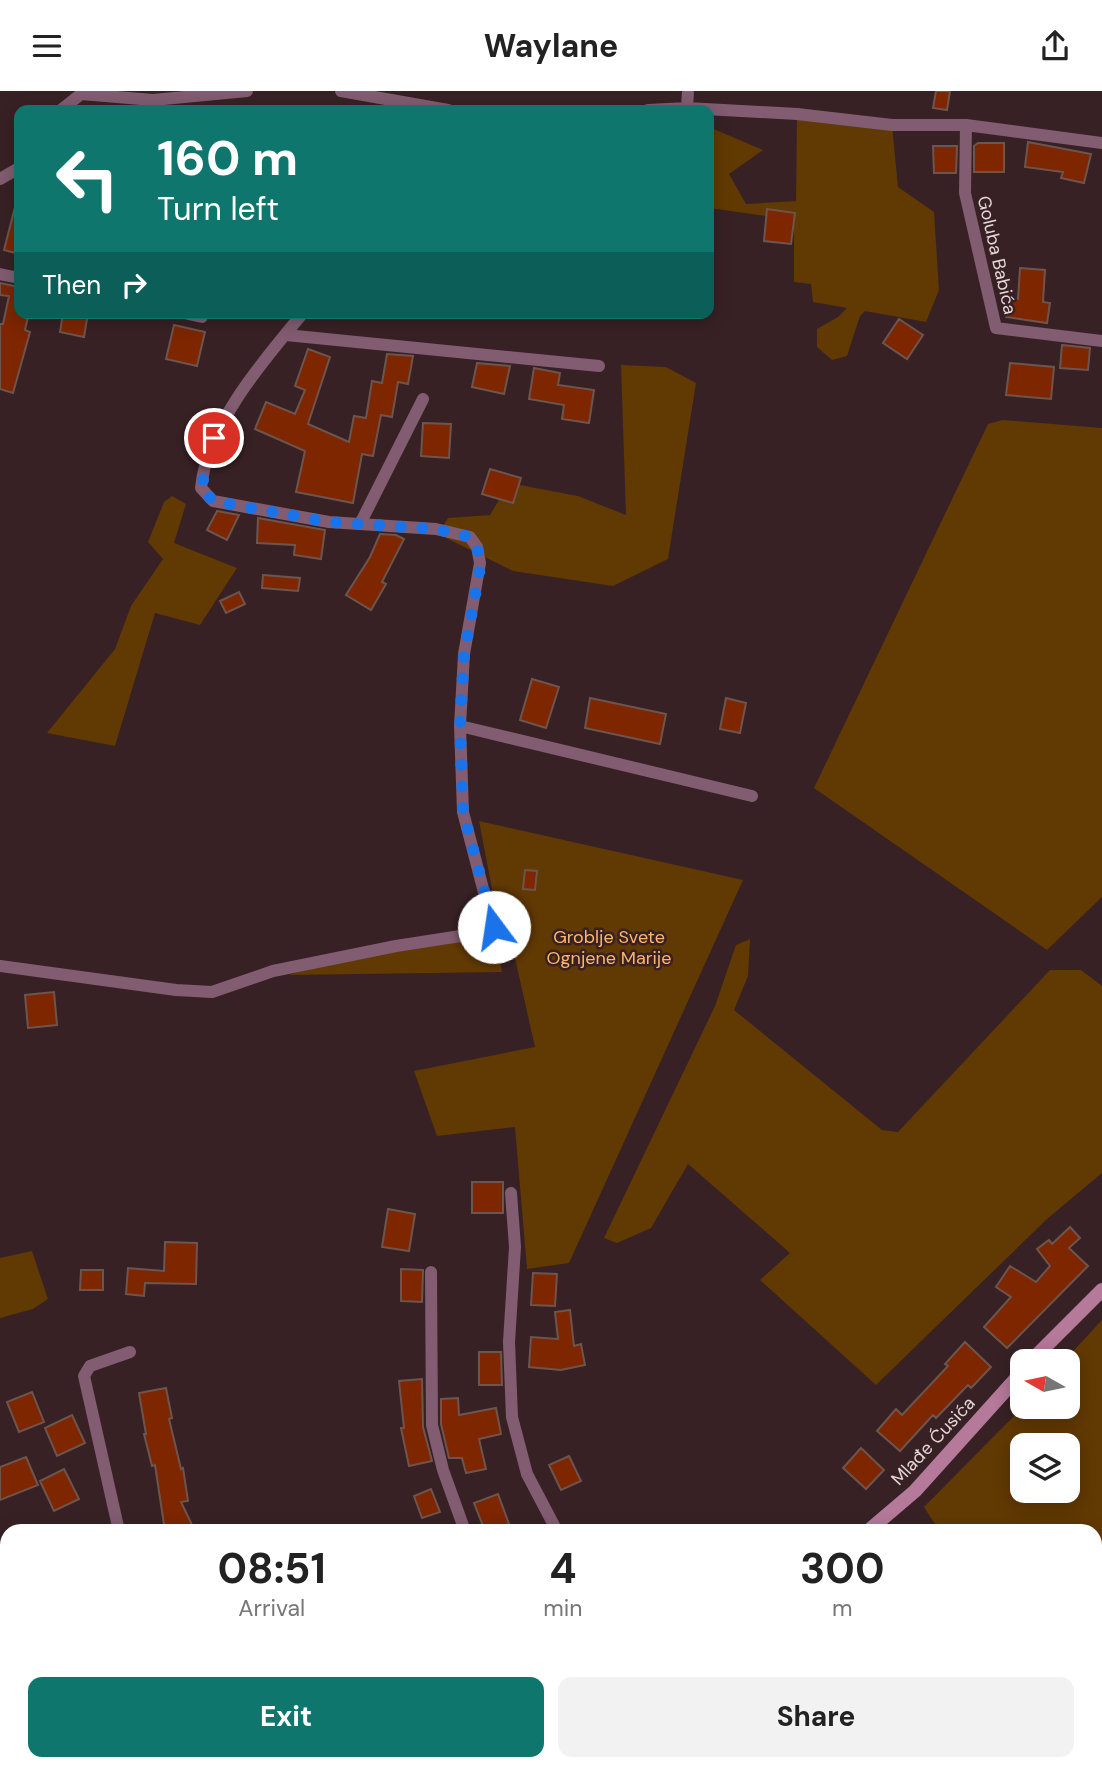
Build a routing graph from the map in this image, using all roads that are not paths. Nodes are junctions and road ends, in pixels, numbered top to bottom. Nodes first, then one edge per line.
1 (247, 91) edge
2 (341, 91) edge
3 (68, 105) edge
4 (420, 105) edge
5 (714, 109) edge
6 (965, 125) junction
7 (1102, 143) edge
8 (298, 319) edge
9 (286, 335) junction
10 (1102, 341) edge
11 (599, 366) dead end
12 (423, 399) dead end
13 (360, 524) junction
14 (460, 726) junction
15 (752, 796) dead end
16 (0, 965) edge
17 (510, 1193) dead end
18 (431, 1272) dead end
19 (1102, 1290) edge
20 (1043, 1349) edge
21 (130, 1352) dead end
22 (1010, 1385) edge
23 (117, 1524) edge
24 (462, 1524) edge
25 (552, 1524) edge
26 (876, 1524) edge

1 - 3 street
2 - 4 street
5 - 6 street
6 - 7 street
6 - 10 street, Goluba Babića
8 - 9 street
9 - 11 street
9 - 13 street
12 - 13 street
13 - 14 street
14 - 15 street
14 - 16 street
17 - 25 street
18 - 24 street
19 - 20 street
21 - 23 street
22 - 26 street, Mlađe Ćusića

